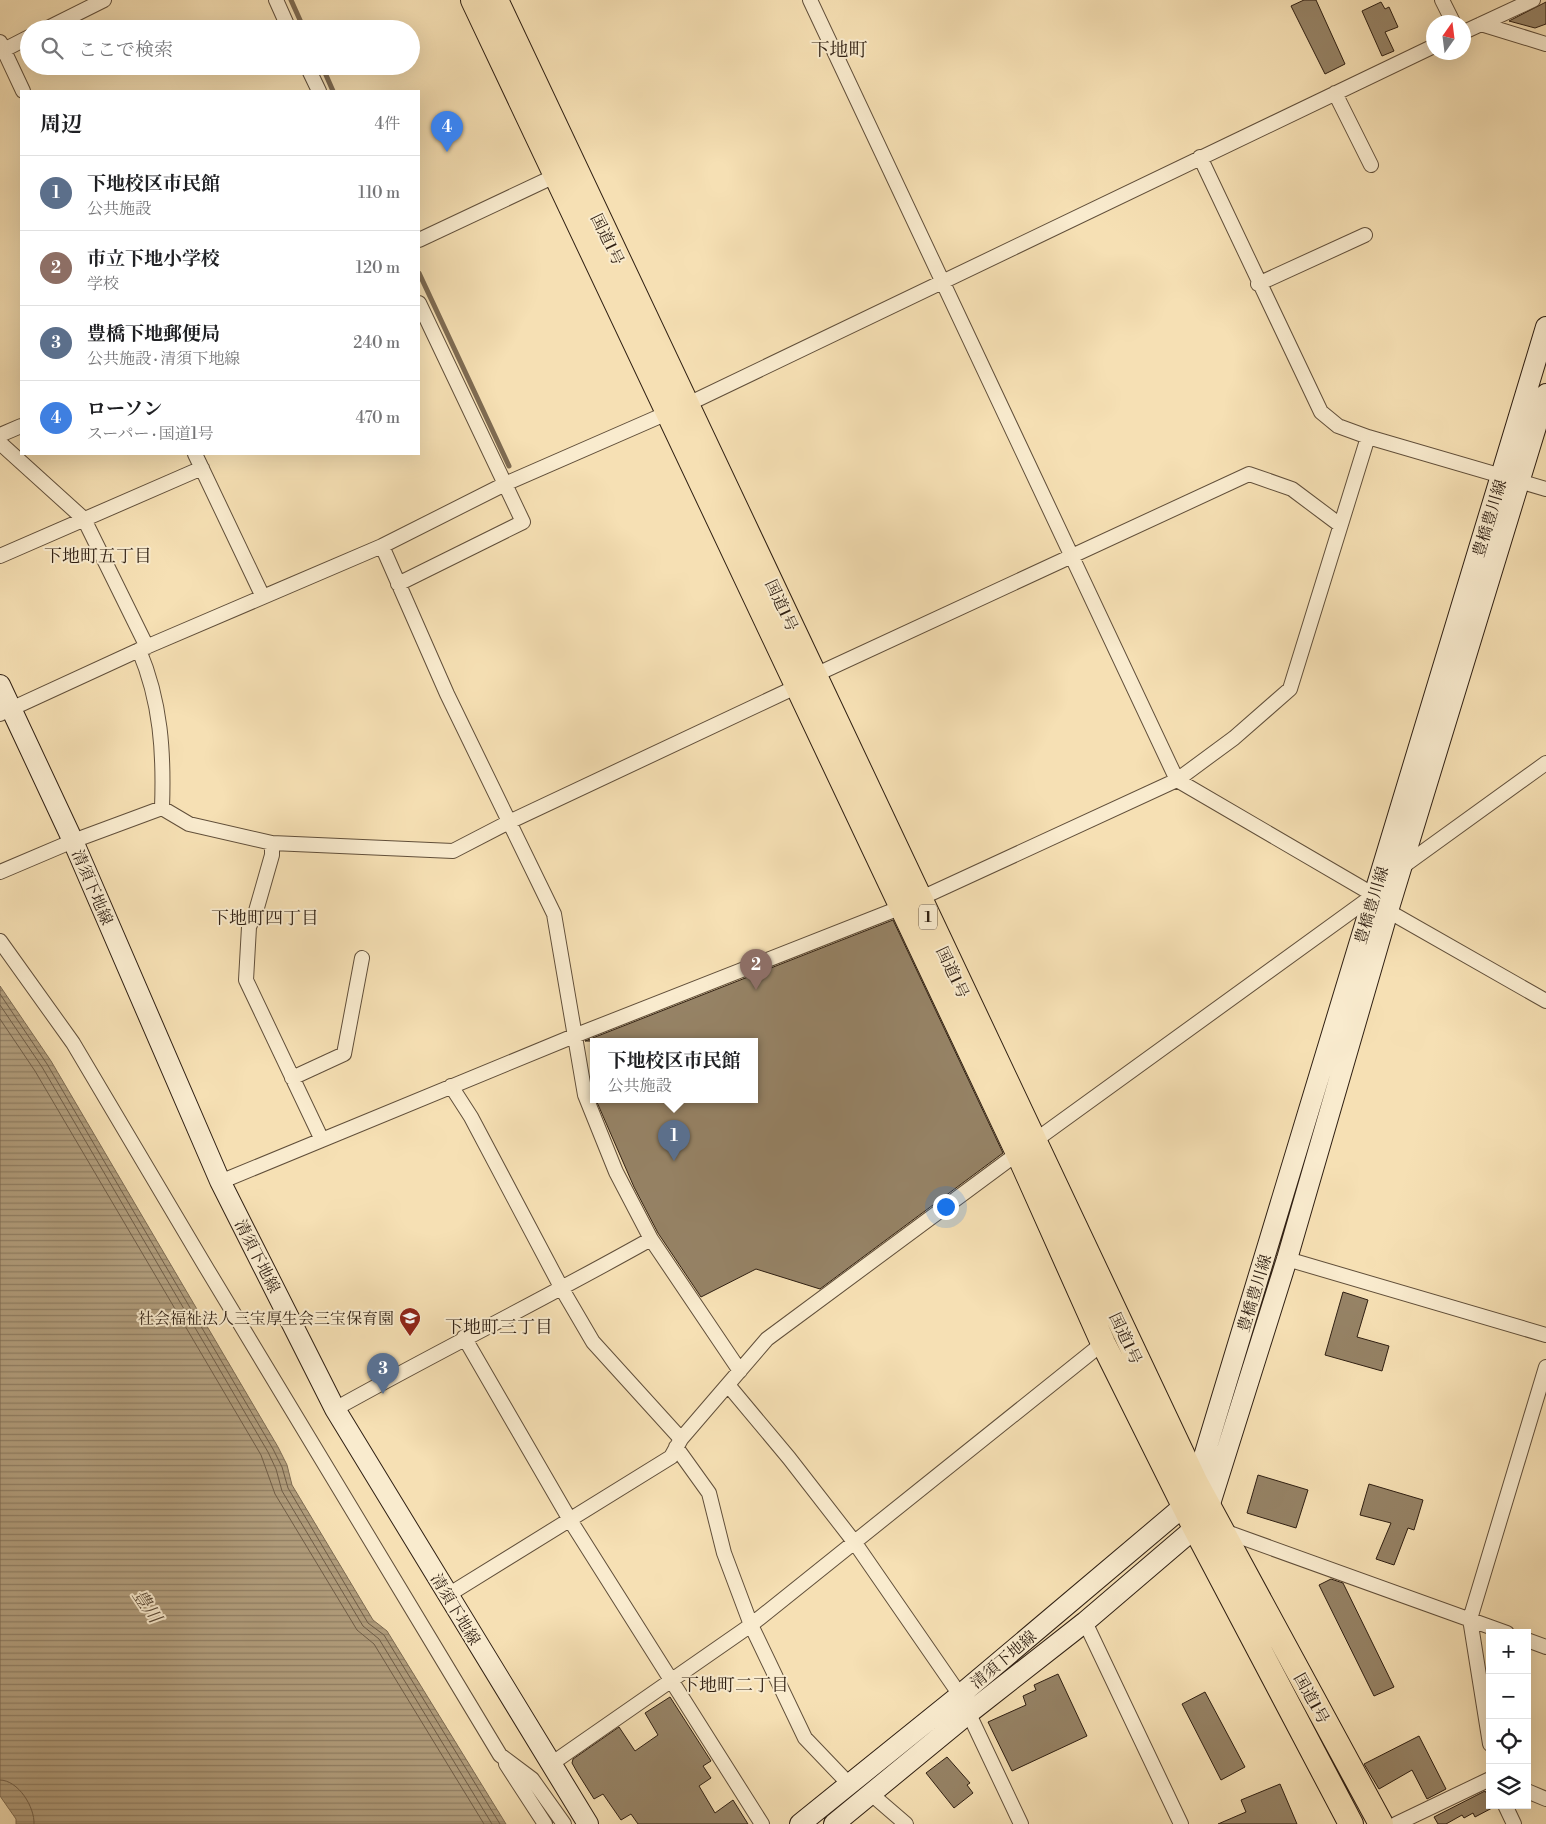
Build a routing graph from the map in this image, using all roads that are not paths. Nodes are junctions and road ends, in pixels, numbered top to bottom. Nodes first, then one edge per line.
1 (104, 0) edge
2 (276, 0) edge
3 (473, 0) edge
4 (496, 0) edge
5 (810, 0) edge
6 (1442, 0) edge
7 (1533, 0) edge
8 (1450, 15) edge
9 (64, 20) edge
10 (285, 20) edge
11 (1481, 24) junction
12 (1471, 29) edge
13 (20, 41) edge
14 (1546, 44) edge
15 (1, 48) edge
16 (1426, 50) edge
17 (311, 75) edge
18 (22, 90) edge
19 (319, 90) edge
20 (1335, 93) junction
21 (1200, 157) junction
22 (1370, 165) dead end
23 (557, 175) junction
24 (1365, 235) dead end
25 (420, 240) edge
26 (942, 282) junction
27 (1258, 284) junction
28 (420, 305) edge
29 (1546, 327) edge
30 (1546, 394) edge
31 (678, 408) junction
32 (20, 426) edge
33 (0, 435) edge
34 (1368, 437) junction
35 (0, 443) edge
36 (196, 455) edge
37 (202, 468) junction
38 (1511, 478) junction
39 (505, 484) junction
40 (1546, 490) edge
41 (84, 519) junction
42 (1340, 525) junction
43 (382, 546) junction
44 (0, 556) edge
45 (1072, 556) junction
46 (398, 584) junction
47 (263, 597) junction
48 (143, 649) junction
49 (806, 681) junction
50 (0, 685) edge
51 (6, 711) edge
52 (1546, 762) edge
53 (1177, 780) junction
54 (162, 808) junction
55 (509, 822) junction
56 (73, 841) junction
57 (272, 843) junction
58 (1402, 868) junction
59 (0, 872) edge
60 (1374, 895) junction
61 (911, 903) junction
62 (1388, 911) junction
63 (0, 942) edge
64 (362, 958) dead end
65 (1546, 1001) edge
66 (574, 1036) junction
67 (292, 1078) junction
68 (451, 1086) junction
69 (322, 1140) junction
70 (1025, 1147) junction
71 (220, 1182) junction
72 (651, 1239) junction
73 (1287, 1259) junction
74 (562, 1289) junction
75 (1546, 1335) edge
76 (464, 1337) junction
77 (1103, 1343) junction
78 (1546, 1367) edge
79 (740, 1371) junction
80 (728, 1386) junction
81 (335, 1409) junction
82 (679, 1443) junction
83 (1196, 1484) junction
84 (1184, 1506) junction
85 (1209, 1507) junction
86 (570, 1520) junction
87 (1195, 1528) junction
88 (1221, 1530) junction
89 (855, 1543) junction
90 (448, 1595) junction
91 (1470, 1619) junction
92 (1085, 1622) junction
93 (751, 1625) junction
94 (1496, 1629) edge
95 (1531, 1641) edge
96 (1546, 1647) edge
97 (672, 1681) junction
98 (964, 1704) junction
99 (1486, 1719) edge
100 (500, 1755) junction
101 (550, 1764) junction
102 (1486, 1781) edge
103 (849, 1784) junction
104 (870, 1793) junction
105 (1531, 1793) edge
106 (1546, 1799) edge
107 (1507, 1809) edge
108 (545, 1824) edge
109 (564, 1824) edge
110 (588, 1824) edge
111 (762, 1824) edge
112 (800, 1824) edge
113 (834, 1824) edge
114 (906, 1824) edge
115 (1021, 1824) edge
116 (1181, 1824) edge
117 (1351, 1824) edge
118 (1381, 1824) edge
119 (1396, 1824) edge
120 (1514, 1824) edge

1 - 9 street
2 - 10 street
3 - 23 highway, 国道1号 / 1
4 - 31 highway, 国道1号 / 1
5 - 26 street
6 - 8 street
7 - 11 street
11 - 12 street
11 - 14 street
13 - 15 street
15 - 18 street
16 - 20 street
17 - 19 street
20 - 21 street
20 - 22 street
21 - 26 street
21 - 27 street
23 - 25 street
23 - 31 highway, 国道1号 / 1
24 - 27 street
26 - 31 street
26 - 45 street
27 - 34 street
28 - 39 street
29 - 38 main road, 豊橋豊川線
30 - 38 main road, 豊橋豊川線
31 - 39 street
31 - 49 highway, 国道1号 / 1
32 - 33 street
34 - 38 street
34 - 42 street
35 - 41 street
36 - 37 street
37 - 41 street
37 - 47 street
38 - 40 street
38 - 58 main road, 豊橋豊川線
38 - 60 main road, 豊橋豊川線
39 - 43 street
39 - 46 street
41 - 44 street
41 - 48 street
42 - 45 street
42 - 53 street
43 - 46 street
43 - 47 street
45 - 49 street
45 - 53 street
46 - 55 street
47 - 48 street
48 - 51 street
48 - 54 street
49 - 55 street
49 - 61 highway, 国道1号 / 1
50 - 51 main road, 清須下地線
51 - 56 main road, 清須下地線
52 - 58 street
53 - 60 street
53 - 61 street
54 - 56 street
54 - 57 street
55 - 57 street
55 - 66 street
56 - 59 street
56 - 71 main road, 清須下地線
57 - 67 street
58 - 62 main road, 豊橋豊川線
60 - 70 street
60 - 83 main road, 豊橋豊川線
61 - 66 street
61 - 70 highway, 国道1号 / 1
62 - 65 street
62 - 73 main road, 豊橋豊川線
63 - 100 street
64 - 67 street
66 - 68 street
66 - 72 street
67 - 69 street
68 - 69 street
68 - 74 street
69 - 71 street
70 - 77 highway, 国道1号 / 1
70 - 79 street
70 - 83 highway, 国道1号 / 1
71 - 81 main road, 清須下地線
72 - 74 street
72 - 79 street
73 - 75 street
73 - 85 main road, 豊橋豊川線
74 - 76 street
74 - 82 street
76 - 81 street
76 - 86 street
77 - 84 highway, 国道1号 / 1
77 - 89 street
78 - 91 street
79 - 80 street
80 - 82 street
80 - 89 street
81 - 90 main road, 清須下地線
82 - 86 street
82 - 93 street
83 - 84 main road, 清須下地線
83 - 85 highway, 国道1号 / 1
84 - 87 highway, 国道1号 / 1
84 - 98 main road, 清須下地線
85 - 87 main road, 清須下地線
85 - 88 highway, 国道1号 / 1
86 - 90 street
86 - 97 street
87 - 92 main road, 清須下地線
87 - 117 highway, 国道1号 / 1
88 - 91 street
88 - 118 highway, 国道1号 / 1
89 - 93 street
89 - 98 street
90 - 101 main road, 清須下地線
91 - 94 street
91 - 99 street
92 - 98 main road, 清須下地線
92 - 116 street
93 - 97 street
93 - 103 street
95 - 96 street
97 - 101 street
97 - 111 street
98 - 103 main road, 清須下地線
98 - 104 main road, 清須下地線
98 - 115 street
100 - 108 street
100 - 109 street
101 - 110 main road, 清須下地線
102 - 119 street
103 - 112 main road, 清須下地線
104 - 113 main road, 清須下地線
104 - 114 street
105 - 106 street
107 - 120 street

